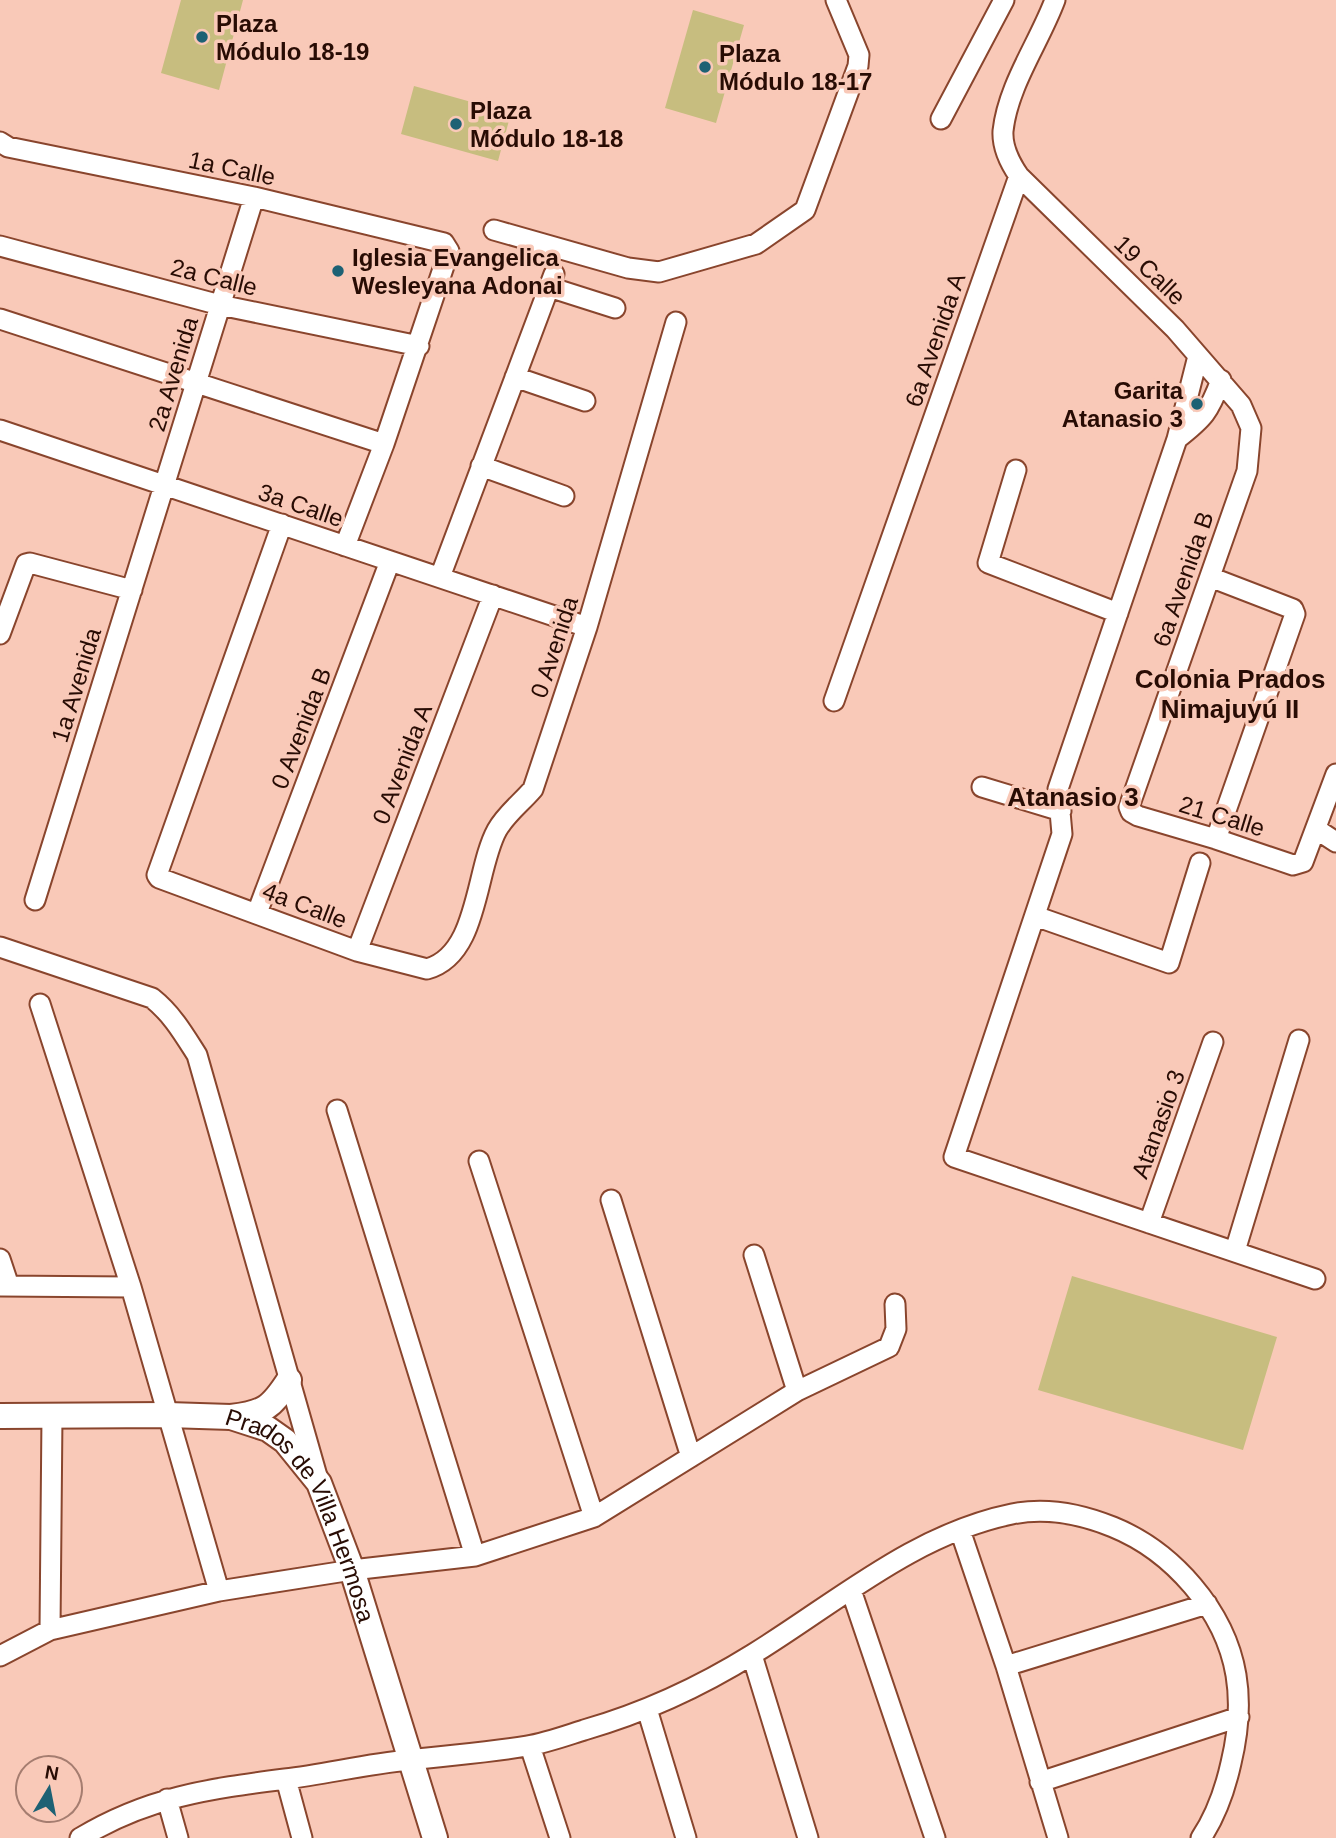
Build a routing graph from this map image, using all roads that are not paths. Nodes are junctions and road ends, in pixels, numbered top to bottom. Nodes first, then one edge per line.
1 (836, 0) edge
2 (1004, 0) edge
3 (1055, 0) edge
4 (941, 119) dead end
5 (0, 142) edge
6 (1019, 176) junction
7 (254, 197) junction
8 (494, 230) dead end
9 (0, 246) edge
10 (220, 305) junction
11 (615, 308) dead end
12 (0, 319) edge
13 (676, 322) dead end
14 (419, 346) junction
15 (1198, 356) junction
16 (515, 377) junction
17 (1221, 380) junction
18 (196, 383) junction
19 (585, 401) dead end
20 (1241, 405) joint
21 (0, 430) edge
22 (1177, 439) junction
23 (384, 444) junction
24 (481, 466) junction
25 (1016, 470) dead end
26 (164, 485) junction
27 (564, 496) dead end
28 (282, 524) junction
29 (345, 545) junction
30 (390, 561) junction
31 (1210, 577) junction
32 (440, 578) junction
33 (132, 590) junction
34 (493, 595) junction
35 (3, 613) edge
36 (1118, 613) junction
37 (587, 627) junction
38 (0, 634) edge
39 (834, 701) dead end
40 (1336, 774) edge
41 (982, 788) dead end
42 (1129, 807) joint
43 (1061, 811) junction
44 (1316, 829) junction
45 (1216, 839) junction
46 (1336, 842) edge
47 (1200, 863) dead end
48 (36, 900) dead end
49 (257, 913) junction
50 (1035, 916) junction
51 (0, 947) edge
52 (358, 951) junction
53 (438, 965) joint
54 (40, 1004) dead end
55 (1298, 1040) dead end
56 (1213, 1042) dead end
57 (337, 1110) dead end
58 (479, 1161) dead end
59 (611, 1199) dead end
60 (1149, 1223) junction
61 (1235, 1251) junction
62 (754, 1255) dead end
63 (0, 1259) edge
64 (1315, 1279) dead end
65 (4, 1286) edge
66 (131, 1287) junction
67 (895, 1304) dead end
68 (289, 1380) junction
69 (797, 1391) junction
70 (52, 1415) junction
71 (168, 1415) junction
72 (0, 1416) edge
73 (231, 1418) junction
74 (691, 1457) junction
75 (319, 1483) junction
76 (594, 1517) junction
77 (960, 1530) junction
78 (475, 1556) junction
79 (352, 1570) junction
80 (851, 1590) junction
81 (219, 1591) junction
82 (1207, 1604) junction
83 (50, 1630) junction
84 (752, 1655) junction
85 (0, 1656) edge
86 (1006, 1667) junction
87 (647, 1709) junction
88 (1239, 1717) junction
89 (530, 1746) junction
90 (409, 1759) junction
91 (286, 1779) junction
92 (1040, 1782) junction
93 (167, 1798) junction
94 (80, 1838) edge
95 (178, 1838) edge
96 (302, 1838) edge
97 (435, 1838) edge
98 (560, 1838) edge
99 (686, 1838) edge
100 (808, 1838) edge
101 (935, 1838) edge
102 (1058, 1838) edge
103 (1201, 1838) edge

1 - 8 street
2 - 4 street
3 - 6 street
5 - 7 street, 1a Calle
6 - 15 street, 19 Calle
6 - 39 street, 6a Avenida A
7 - 10 street, 2a Avenida
7 - 14 street, 1a Calle
9 - 10 street, 2a Calle
10 - 14 street, 2a Calle
10 - 18 street, 2a Avenida
11 - 16 street
12 - 18 street
13 - 37 street, 0 Avenida
14 - 23 street
15 - 17 street, 19 Calle
15 - 22 street
16 - 19 street
16 - 24 street
17 - 20 street, 19 Calle
17 - 22 street
18 - 23 street
18 - 26 street, 2a Avenida
20 - 31 street, 6a Avenida B
21 - 26 street, 3a Calle
22 - 36 street
23 - 29 street
24 - 27 street
24 - 32 street
25 - 36 street
26 - 28 street, 3a Calle
26 - 33 street, 1a Avenida
28 - 29 street, 3a Calle
28 - 49 street, 4a Calle
29 - 30 street, 3a Calle
30 - 32 street, 3a Calle
30 - 49 street, 0 Avenida B
31 - 42 street, 6a Avenida B
31 - 45 street
32 - 34 street, 3a Calle
33 - 35 street
33 - 48 street, 1a Avenida
34 - 37 street, 3a Calle
34 - 52 street, 0 Avenida A
35 - 38 street
36 - 43 street
37 - 53 street, 0 Avenida
40 - 44 street
41 - 43 street
42 - 45 street, 21 Calle
43 - 50 street
44 - 45 street, 21 Calle
44 - 46 street
47 - 50 street
49 - 52 street, 4a Calle
50 - 60 street
51 - 68 street
52 - 53 street, 4a Calle
54 - 66 street
55 - 61 street
56 - 60 street, Atanasio 3
57 - 78 street
58 - 76 street
59 - 74 street
60 - 61 street
61 - 64 street
62 - 69 street
63 - 65 street
65 - 66 street
66 - 71 street
67 - 69 street
68 - 73 main road
68 - 75 street
69 - 74 street
70 - 71 main road, Prados de Villa Hermosa
70 - 72 main road, Prados de Villa Hermosa
70 - 83 street
71 - 73 main road, Prados de Villa Hermosa
71 - 81 street
73 - 75 main road, Prados de Villa Hermosa
74 - 76 street
75 - 79 main road, Prados de Villa Hermosa
76 - 78 street
77 - 80 street
77 - 82 street
77 - 86 street
78 - 79 street
79 - 81 street
79 - 90 main road, Prados de Villa Hermosa
80 - 84 street
80 - 101 street
81 - 83 street
82 - 86 street
82 - 88 street
83 - 85 street
84 - 87 street
84 - 100 street
86 - 92 street
87 - 89 street
87 - 99 street
88 - 92 street
88 - 103 street
89 - 90 street
89 - 98 street
90 - 91 street
90 - 97 main road, Prados de Villa Hermosa
91 - 93 street
91 - 96 street
92 - 102 street
93 - 94 street
93 - 95 street

